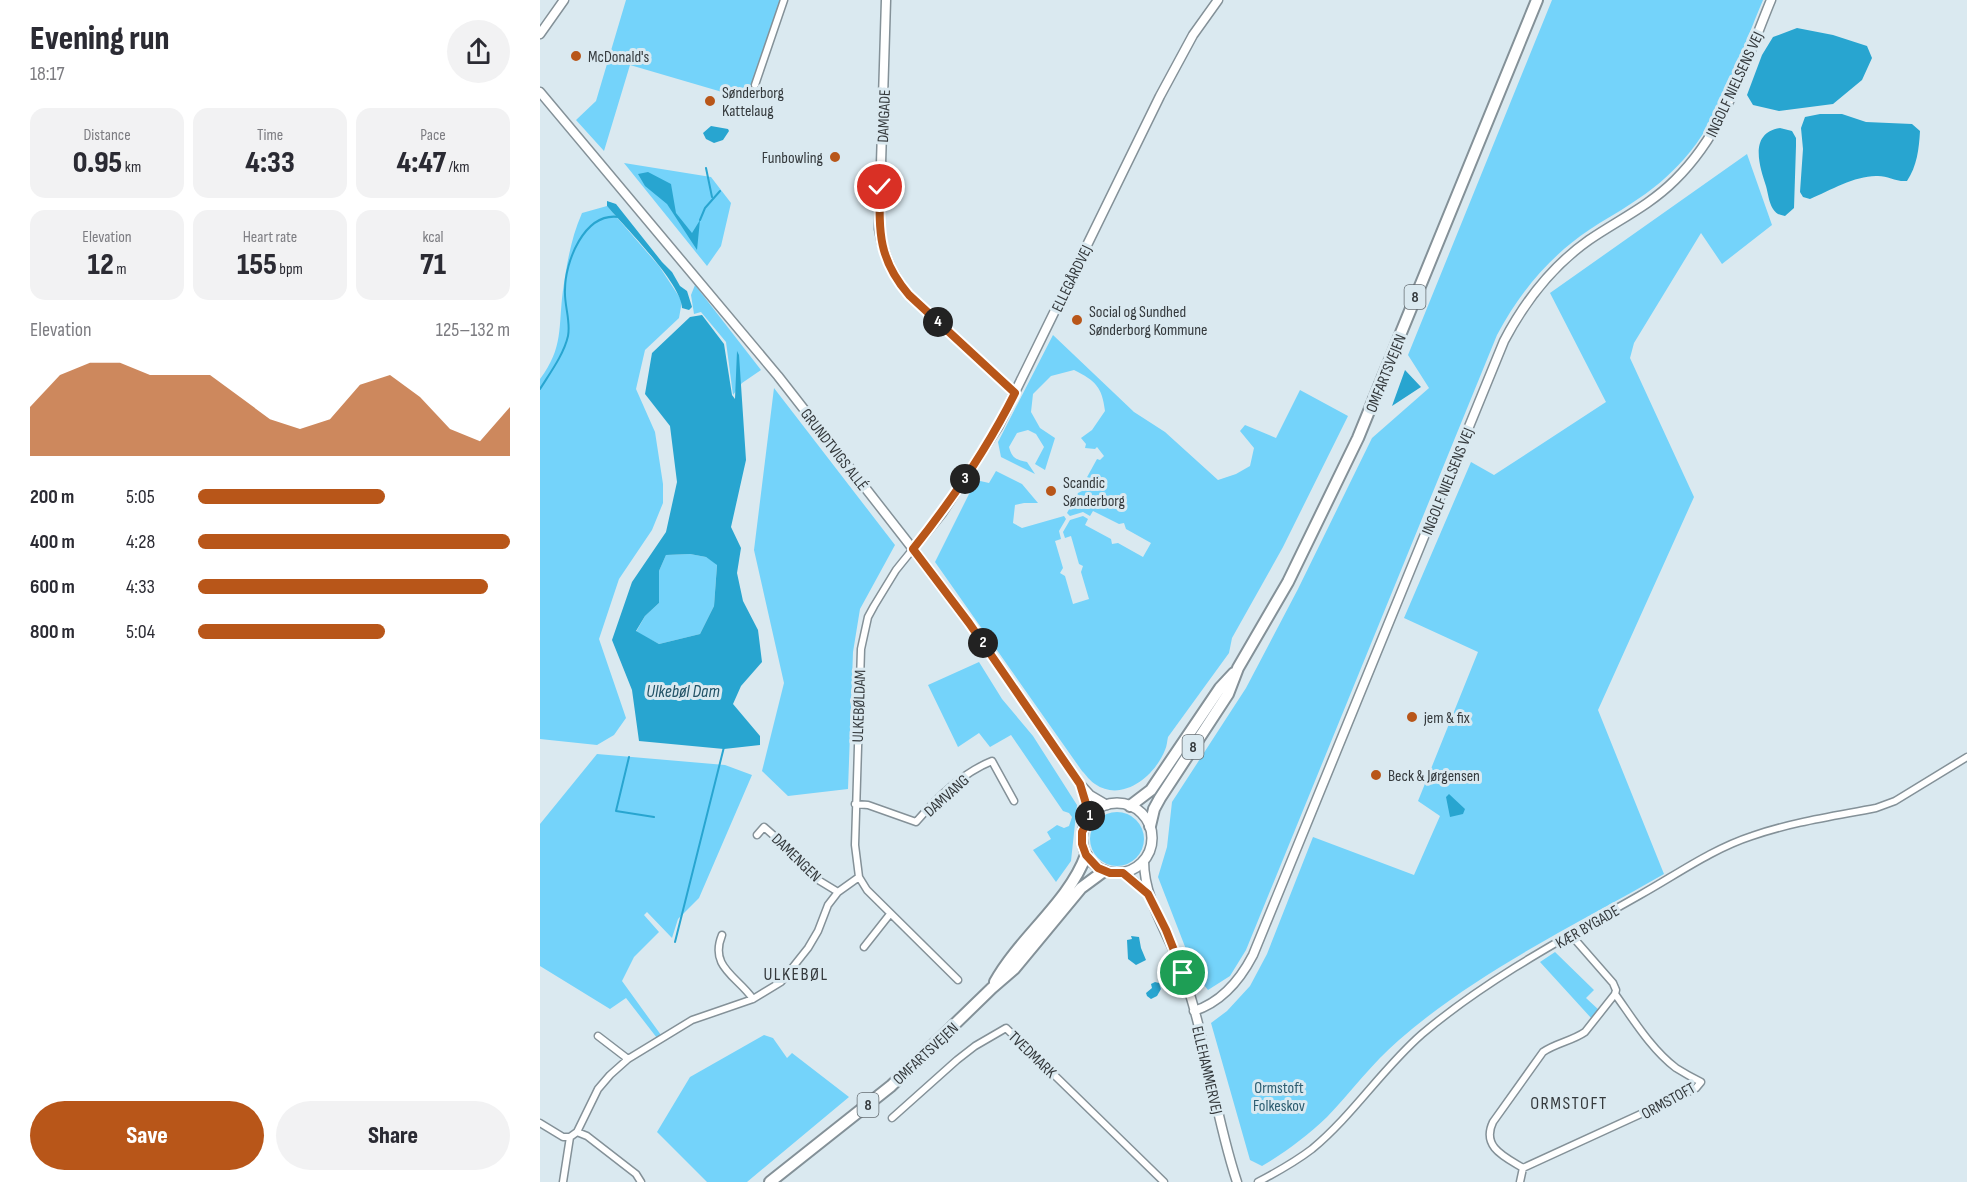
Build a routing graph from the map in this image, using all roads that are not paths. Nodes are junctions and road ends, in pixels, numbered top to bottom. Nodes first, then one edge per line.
1 (564, 0) edge
2 (784, 0) edge
3 (886, 0) edge
4 (1218, 0) edge
5 (1537, 0) edge
6 (1771, 0) edge
7 (551, 17) junction
8 (540, 29) edge
9 (540, 34) edge
10 (755, 85) dead end
11 (540, 92) edge
12 (540, 99) edge
13 (572, 129) junction
14 (1015, 393) junction
15 (913, 549) junction
16 (1238, 668) junction
17 (1967, 757) edge
18 (1080, 784) junction
19 (1014, 801) dead end
20 (855, 804) junction
21 (1107, 805) junction
22 (1130, 806) junction
23 (1090, 817) junction
24 (1150, 826) junction
25 (757, 835) dead end
26 (1086, 855) junction
27 (1144, 861) junction
28 (1104, 871) junction
29 (1123, 873) junction
30 (859, 877) junction
31 (838, 892) junction
32 (1148, 894) junction
33 (890, 914) junction
34 (722, 935) dead end
35 (1571, 935) junction
36 (864, 947) dead end
37 (958, 980) dead end
38 (992, 988) junction
39 (1615, 994) junction
40 (753, 999) junction
41 (1194, 1011) junction
42 (598, 1036) dead end
43 (628, 1059) junction
44 (892, 1118) dead end
45 (540, 1123) edge
46 (577, 1132) junction
47 (570, 1137) junction
48 (1523, 1168) junction
49 (563, 1182) edge
50 (641, 1182) edge
51 (770, 1182) edge
52 (1164, 1182) edge
53 (1237, 1182) edge
54 (1258, 1182) edge
55 (1520, 1182) edge

1 - 7 street
2 - 10 street
3 - 14 street, DAMGADE
4 - 14 street, ELLEGÅRDVEJ
5 - 16 highway, OMFARTSVEJEN / 8
6 - 41 street, INGOLF NIELSENS VEJ
7 - 8 street
7 - 9 street
11 - 13 street, GRUNDTVIGS ALLÉ
12 - 13 street, GRUNDTVIGS ALLÉ
13 - 15 street, GRUNDTVIGS ALLÉ
14 - 15 street, ELLEGÅRDVEJ
15 - 18 street, GRUNDTVIGS ALLÉ
15 - 20 street, ULKEBØLDAM
16 - 22 highway, OMFARTSVEJEN / 8
16 - 24 highway, OMFARTSVEJEN / 8
17 - 35 street, KÆR BYGADE
18 - 21 street, GRUNDTVIGS ALLÉ
18 - 23 street, GRUNDTVIGS ALLÉ
19 - 20 street, DAMVANG
20 - 30 street, ULKEBØLDAM
21 - 22 main road
21 - 23 main road
22 - 24 main road
23 - 26 main road, 8
24 - 27 main road, 8
25 - 31 street, DAMENGEN
26 - 28 main road
26 - 38 highway, OMFARTSVEJEN / 8
27 - 29 main road
27 - 32 street, ELLEHAMMERVEJ
28 - 29 main road
28 - 38 highway, OMFARTSVEJEN / 8
29 - 32 street, ELLEHAMMERVEJ
30 - 31 street
30 - 33 street
31 - 40 street
32 - 41 street, ELLEHAMMERVEJ
33 - 36 street
33 - 37 street
34 - 40 street
35 - 39 street, ORMSTOFT
35 - 54 street, KÆR BYGADE
38 - 51 highway, OMFARTSVEJEN / 8
39 - 48 street
39 - 48 street, ORMSTOFT
40 - 43 street
41 - 53 street, ELLEHAMMERVEJ
42 - 43 street
43 - 46 street
44 - 52 street, TVEDMARK
45 - 47 street
46 - 47 street
46 - 50 street
47 - 49 street
48 - 55 street

